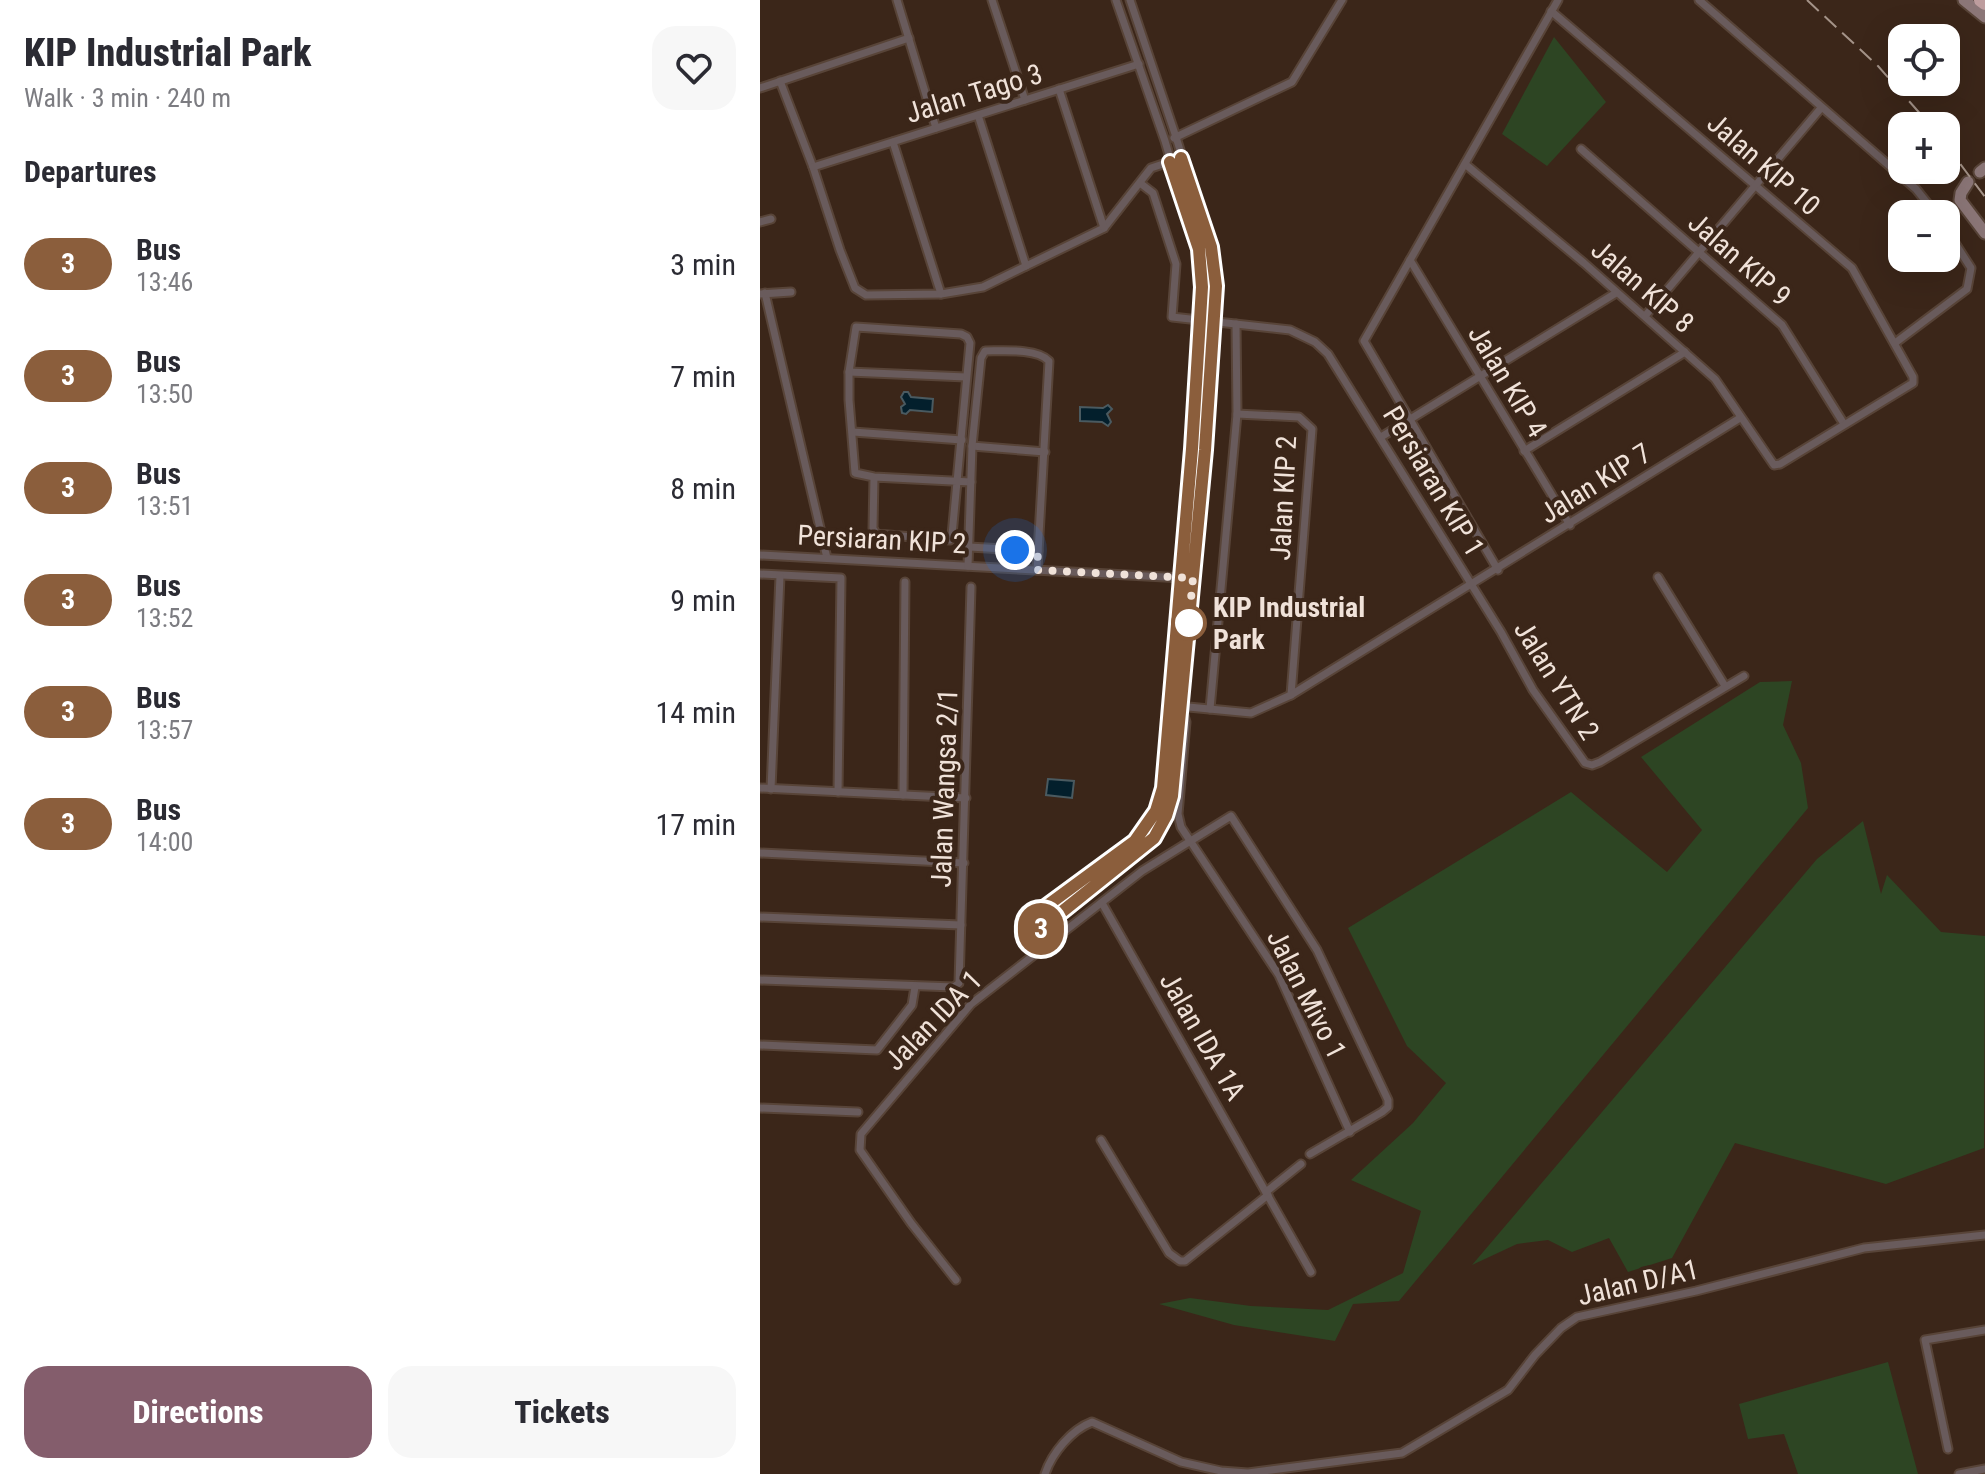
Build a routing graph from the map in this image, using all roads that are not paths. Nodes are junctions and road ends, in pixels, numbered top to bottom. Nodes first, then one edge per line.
1 (897, 0) edge
2 (992, 0) edge
3 (1116, 0) edge
4 (1130, 0) edge
5 (1342, 0) edge
6 (1558, 0) edge
7 (1699, 0) edge
8 (1964, 0) edge
9 (1551, 11) junction
10 (1985, 17) edge
11 (909, 38) junction
12 (1148, 61) junction
13 (1137, 65) junction
14 (780, 81) junction
15 (760, 88) edge
16 (1059, 89) junction
17 (1025, 100) junction
18 (1821, 108) junction
19 (978, 115) junction
20 (936, 128) junction
21 (1176, 137) junction
22 (1165, 141) junction
23 (893, 142) junction
24 (1581, 149) dead end
25 (1181, 158) junction
26 (1170, 162) junction
27 (1465, 164) junction
28 (813, 167) junction
29 (1968, 182) dead end
30 (1140, 183) junction
31 (1756, 185) junction
32 (1925, 200) edge
33 (771, 219) dead end
34 (760, 222) edge
35 (1104, 228) junction
36 (1985, 233) edge
37 (1960, 251) edge
38 (1699, 252) junction
39 (1410, 260) junction
40 (1026, 266) junction
41 (791, 292) dead end
42 (1616, 293) junction
43 (762, 294) edge
44 (941, 294) junction
45 (1645, 316) junction
46 (1199, 320) junction
47 (1212, 321) junction
48 (1236, 324) junction
49 (1895, 343) junction
50 (1685, 352) junction
51 (849, 372) junction
52 (966, 377) junction
53 (1479, 377) junction
54 (1237, 414) junction
55 (1740, 418) junction
56 (1408, 420) junction
57 (1844, 424) junction
58 (853, 432) junction
59 (1381, 437) junction
60 (962, 440) junction
61 (972, 446) junction
62 (1524, 451) junction
63 (1045, 452) junction
64 (874, 477) junction
65 (956, 482) junction
66 (971, 482) junction
67 (955, 495) junction
68 (970, 496) junction
69 (1570, 525) junction
70 (969, 547) junction
71 (1038, 551) junction
72 (760, 555) edge
73 (827, 558) junction
74 (968, 566) junction
75 (1037, 570) junction
76 (1498, 570) junction
77 (760, 574) edge
78 (780, 576) junction
79 (1180, 577) junction
80 (1658, 577) dead end
81 (1193, 578) junction
82 (905, 582) dead end
83 (1472, 585) junction
84 (971, 587) dead end
85 (1744, 676) dead end
86 (1725, 686) junction
87 (1291, 695) junction
88 (1176, 706) junction
89 (1210, 709) junction
90 (760, 788) edge
91 (771, 789) junction
92 (838, 792) junction
93 (903, 795) junction
94 (966, 798) junction
95 (1156, 811) junction
96 (1166, 816) junction
97 (1191, 842) junction
98 (760, 853) edge
99 (964, 863) junction
100 (1102, 903) junction
101 (760, 917) edge
102 (961, 925) junction
103 (1038, 931) junction
104 (1048, 945) junction
105 (760, 980) edge
106 (915, 987) junction
107 (760, 1045) edge
108 (760, 1108) edge
109 (858, 1112) dead end
110 (1350, 1132) junction
111 (1101, 1140) dead end
112 (1310, 1154) dead end
113 (1301, 1164) dead end
114 (1267, 1194) junction
115 (1985, 1235) edge
116 (1311, 1272) dead end
117 (956, 1280) dead end
118 (1985, 1330) edge
119 (1948, 1449) dead end
120 (1985, 1469) edge
121 (1045, 1474) edge
122 (1959, 1474) edge

1 - 11 street
2 - 17 street
3 - 13 street
4 - 12 street
5 - 21 street
6 - 9 street
7 - 18 street
8 - 10 street
9 - 27 street
9 - 31 street, Jalan KIP 10
11 - 14 street
11 - 20 street
12 - 13 street, Jalan Tago 3
12 - 21 street
13 - 16 street, Jalan Tago 3
13 - 22 street
14 - 15 street
14 - 28 street
16 - 17 street, Jalan Tago 3
16 - 35 street
17 - 19 street, Jalan Tago 3
18 - 31 street
18 - 32 street
19 - 20 street, Jalan Tago 3
19 - 40 street
20 - 23 street, Jalan Tago 3
21 - 22 street
21 - 25 street
22 - 26 street
23 - 28 street, Jalan Tago 3
23 - 44 street
24 - 38 street, Jalan KIP 9
25 - 26 street
25 - 47 street
26 - 30 street
26 - 46 street
27 - 39 street
27 - 42 street, Jalan KIP 8
28 - 44 street
29 - 36 street
30 - 35 street
30 - 46 street
31 - 38 street
31 - 49 street, Jalan KIP 10
33 - 34 street
35 - 40 street
37 - 49 street
38 - 45 street
38 - 57 street, Jalan KIP 9
39 - 53 street, Jalan KIP 4
39 - 56 street
40 - 44 street
41 - 43 street
42 - 45 street, Jalan KIP 8
42 - 53 street
43 - 73 street
45 - 50 street, Jalan KIP 8
46 - 47 street, Persiaran KIP 1
46 - 79 street
47 - 48 street, Persiaran KIP 1
47 - 81 street
48 - 54 street
48 - 59 street, Persiaran KIP 1
49 - 57 street, Jalan KIP 10
50 - 55 street, Jalan KIP 8
50 - 62 street
51 - 52 street
51 - 52 street
51 - 58 street
52 - 60 street
53 - 56 street
53 - 62 street, Jalan KIP 4
54 - 87 street, Jalan KIP 2
54 - 89 street
55 - 57 street, Jalan KIP 8
55 - 69 street, Jalan KIP 7
56 - 59 street
56 - 76 street
58 - 60 street
58 - 64 street
59 - 83 street, Persiaran KIP 1
60 - 65 street
61 - 63 street
61 - 63 street
61 - 66 street
62 - 69 street, Jalan KIP 4
63 - 71 street
64 - 65 street
64 - 67 street
65 - 66 street
65 - 67 street
66 - 68 street
67 - 68 street
68 - 70 street
69 - 76 street, Jalan KIP 7
70 - 71 street
70 - 74 street
71 - 75 street
72 - 73 street, Persiaran KIP 2
73 - 74 street, Persiaran KIP 2
74 - 75 street, Persiaran KIP 2
75 - 79 street, Persiaran KIP 2
76 - 83 street, Jalan KIP 7
77 - 78 street
78 - 91 street
78 - 92 street
79 - 81 street, Persiaran KIP 2
79 - 88 street
80 - 86 street
81 - 88 street
82 - 93 street
83 - 86 street, Jalan YTN 2
83 - 87 street, Persiaran KIP 1
84 - 94 street, Jalan Wangsa 2/1
85 - 86 street, Jalan YTN 2
87 - 89 street, Persiaran KIP 1
88 - 89 street, Persiaran KIP 1
88 - 95 street
88 - 96 street
88 - 97 street, Jalan Mivo 1
90 - 91 street
91 - 92 street
92 - 93 street
93 - 94 street
94 - 99 street, Jalan Wangsa 2/1
95 - 96 street
95 - 103 street
96 - 103 street
97 - 100 street, Jalan IDA 1
97 - 110 street, Jalan Mivo 1
97 - 110 street, Jalan IDA 1
98 - 99 street
99 - 102 street, Jalan Wangsa 2/1
100 - 104 street, Jalan IDA 1
100 - 114 street, Jalan IDA 1A
101 - 102 street
102 - 106 street, Jalan Wangsa 2/1
103 - 104 street
104 - 117 street, Jalan IDA 1
105 - 106 street
106 - 107 street
108 - 109 street
110 - 112 street
111 - 114 street
113 - 114 street
114 - 116 street, Jalan IDA 1A
115 - 121 street, Jalan D/A1
118 - 119 street
120 - 122 street

